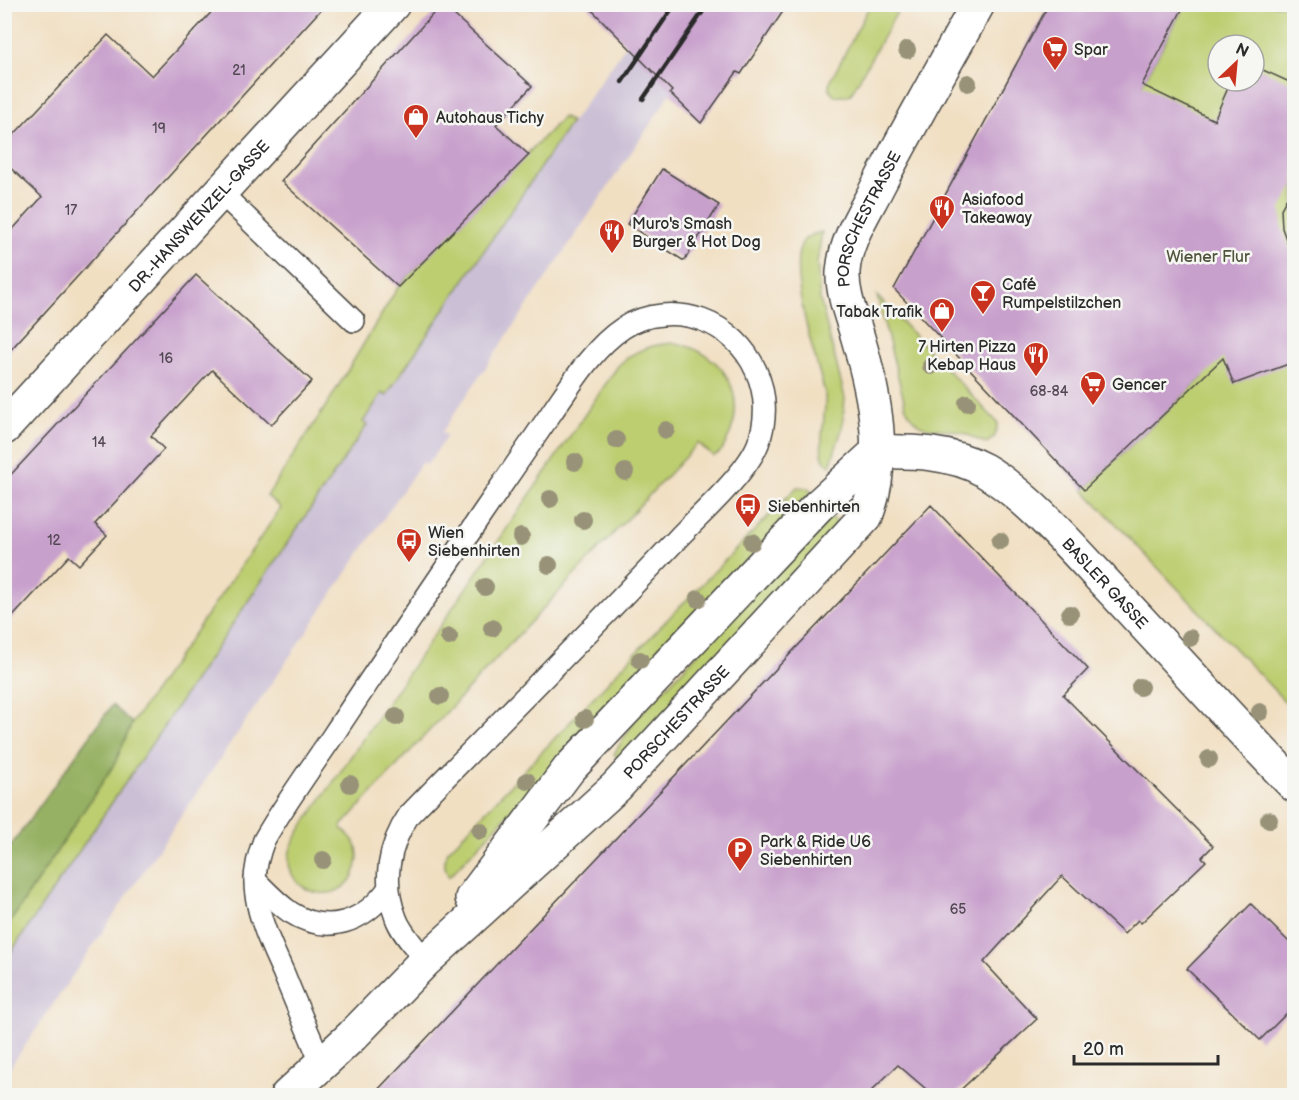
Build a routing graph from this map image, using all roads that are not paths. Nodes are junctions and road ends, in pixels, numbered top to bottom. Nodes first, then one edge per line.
1 (393, 4) edge
2 (978, 4) edge
3 (220, 192) junction
4 (354, 321) dead end
5 (4, 428) edge
6 (877, 452) junction
7 (1294, 785) edge
8 (255, 880) junction
9 (388, 889) junction
10 (425, 961) junction
11 (322, 1065) junction
12 (287, 1095) edge

1 - 3 street, DR.-HANSWENZEL-GASSE
2 - 6 street, PORSCHESTRASSE
3 - 4 lane
3 - 5 street, DR.-HANSWENZEL-GASSE
6 - 7 street, BASLER GASSE
6 - 10 street, PORSCHESTRASSE
6 - 10 street, PORSCHESTRASSE
8 - 9 lane
8 - 9 lane
8 - 11 lane
9 - 10 lane
10 - 11 street, PORSCHESTRASSE
11 - 12 street, PORSCHESTRASSE

